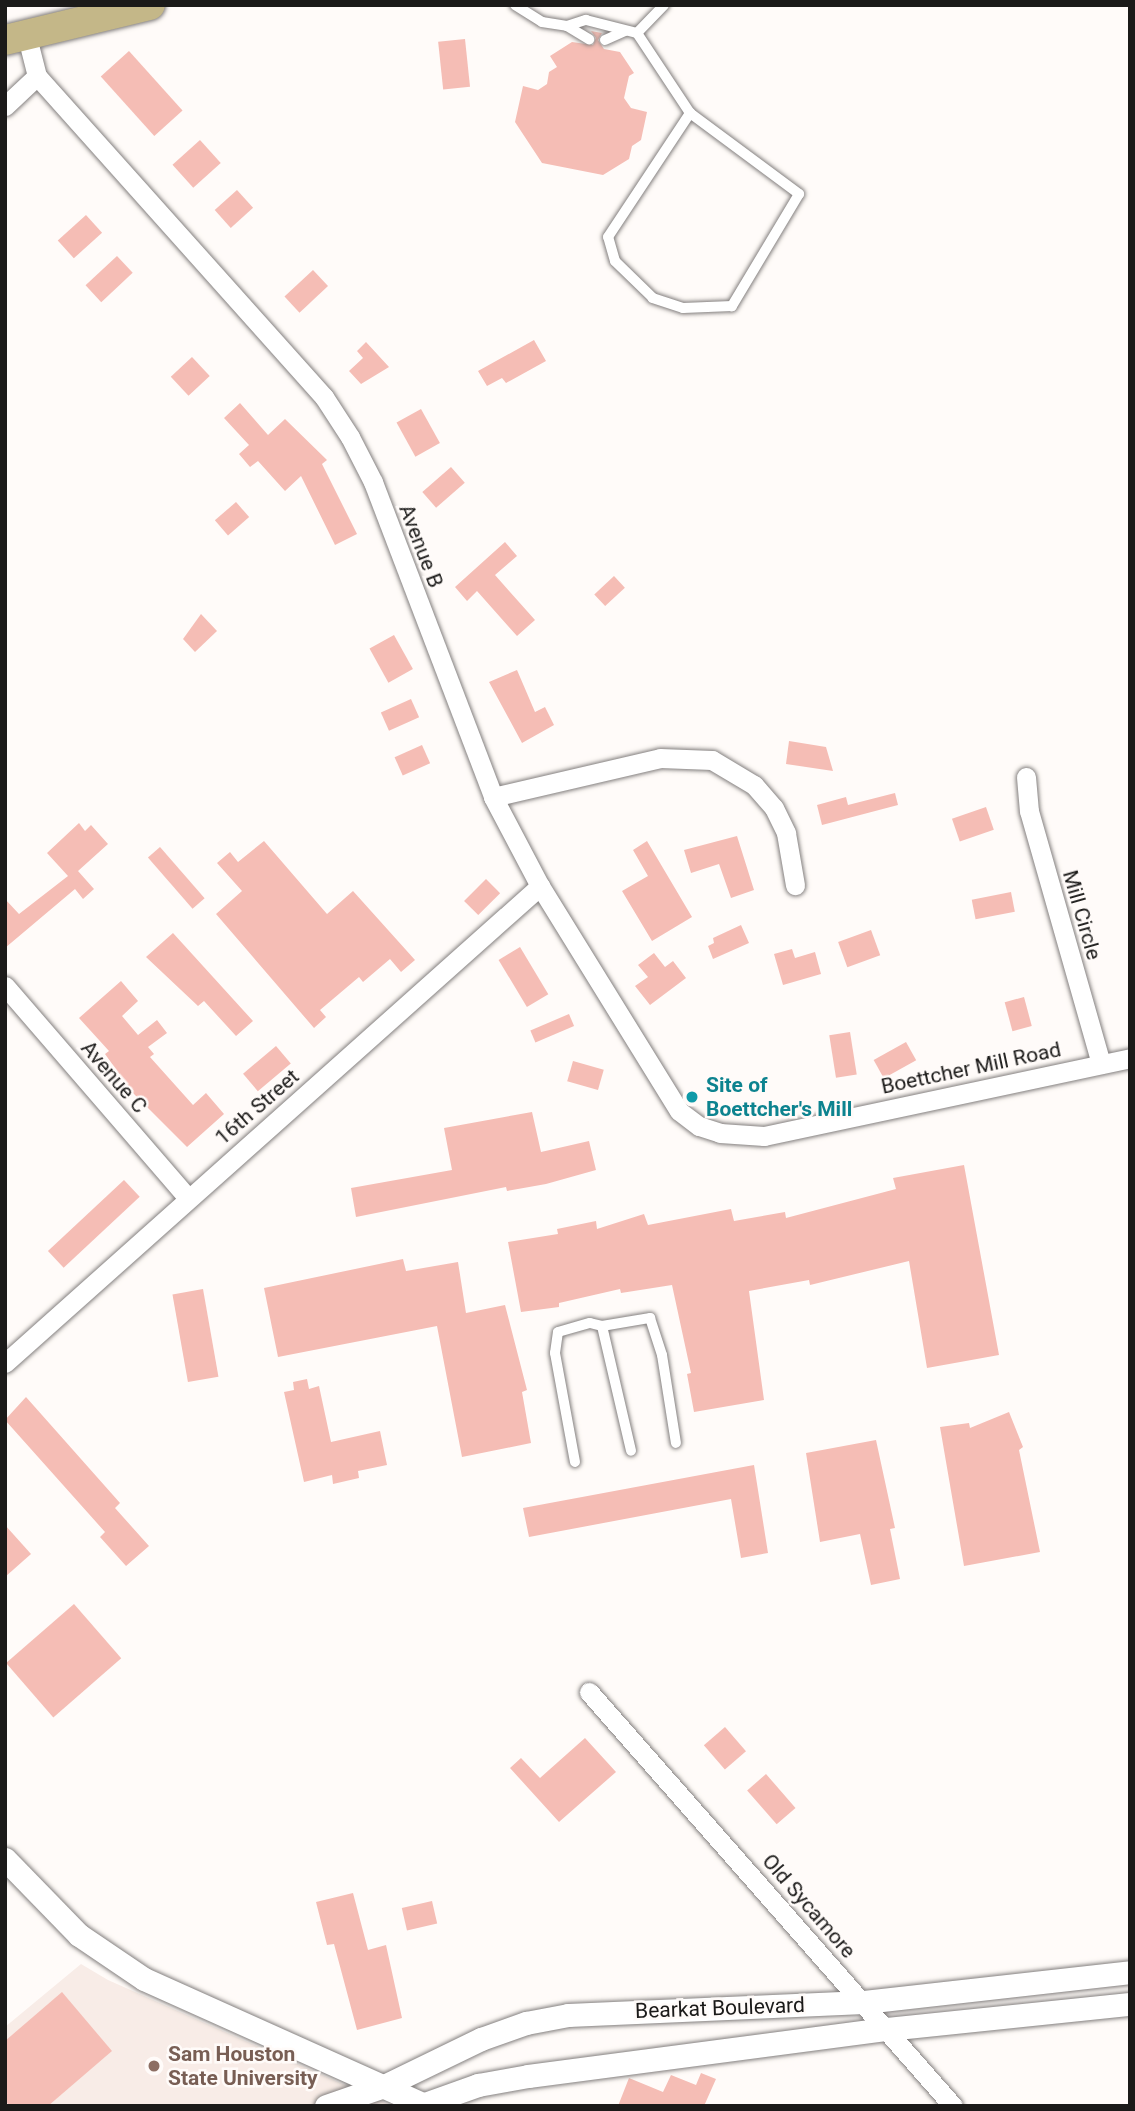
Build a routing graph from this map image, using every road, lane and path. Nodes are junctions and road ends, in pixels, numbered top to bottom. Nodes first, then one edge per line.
1 (150, 5) edge
2 (515, 5) edge
3 (664, 5) edge
4 (567, 26) junction
5 (625, 31) junction
6 (637, 33) junction
7 (16, 37) edge
8 (589, 40) dead end
9 (606, 40) dead end
10 (37, 76) junction
11 (5, 106) edge
12 (690, 113) junction
13 (1026, 777) dead end
14 (493, 797) junction
15 (795, 885) dead end
16 (540, 886) junction
17 (5, 985) edge
18 (1130, 1058) edge
19 (1101, 1064) junction
20 (699, 1126) joint
21 (188, 1198) junction
22 (602, 1326) junction
23 (5, 1363) edge
24 (676, 1443) dead end
25 (631, 1451) dead end
26 (575, 1462) dead end
27 (589, 1692) dead end
28 (5, 1859) edge
29 (1130, 1972) edge
30 (864, 2003) junction
31 (1130, 2004) edge
32 (887, 2029) junction
33 (384, 2086) junction
34 (423, 2105) edge
35 (326, 2106) edge
36 (953, 2106) edge

1 - 7 main road
2 - 4 lane
3 - 6 lane
4 - 5 lane
4 - 8 lane
5 - 6 lane
5 - 9 lane
6 - 12 lane
7 - 10 street, Avenue B
10 - 11 street
10 - 14 street, Avenue B
12 - 12 lane
13 - 19 street, Mill Circle
14 - 15 street
14 - 16 street, Avenue B
16 - 20 street, Avenue B
16 - 21 street, 16th Street
17 - 21 street, Avenue C
18 - 19 street, Boettcher Mill Road
19 - 20 street, Boettcher Mill Road
21 - 23 street, 16th Street
22 - 24 lane
22 - 25 lane
22 - 26 lane
27 - 30 street, Old Sycamore
28 - 33 street
29 - 30 street, Bearkat Boulevard
30 - 32 street, Old Sycamore
30 - 33 street, Bearkat Boulevard
31 - 32 street, Bearkat Boulevard
32 - 34 street, Bearkat Boulevard
32 - 36 street, Old Sycamore
33 - 34 street
33 - 35 street, Bearkat Boulevard

